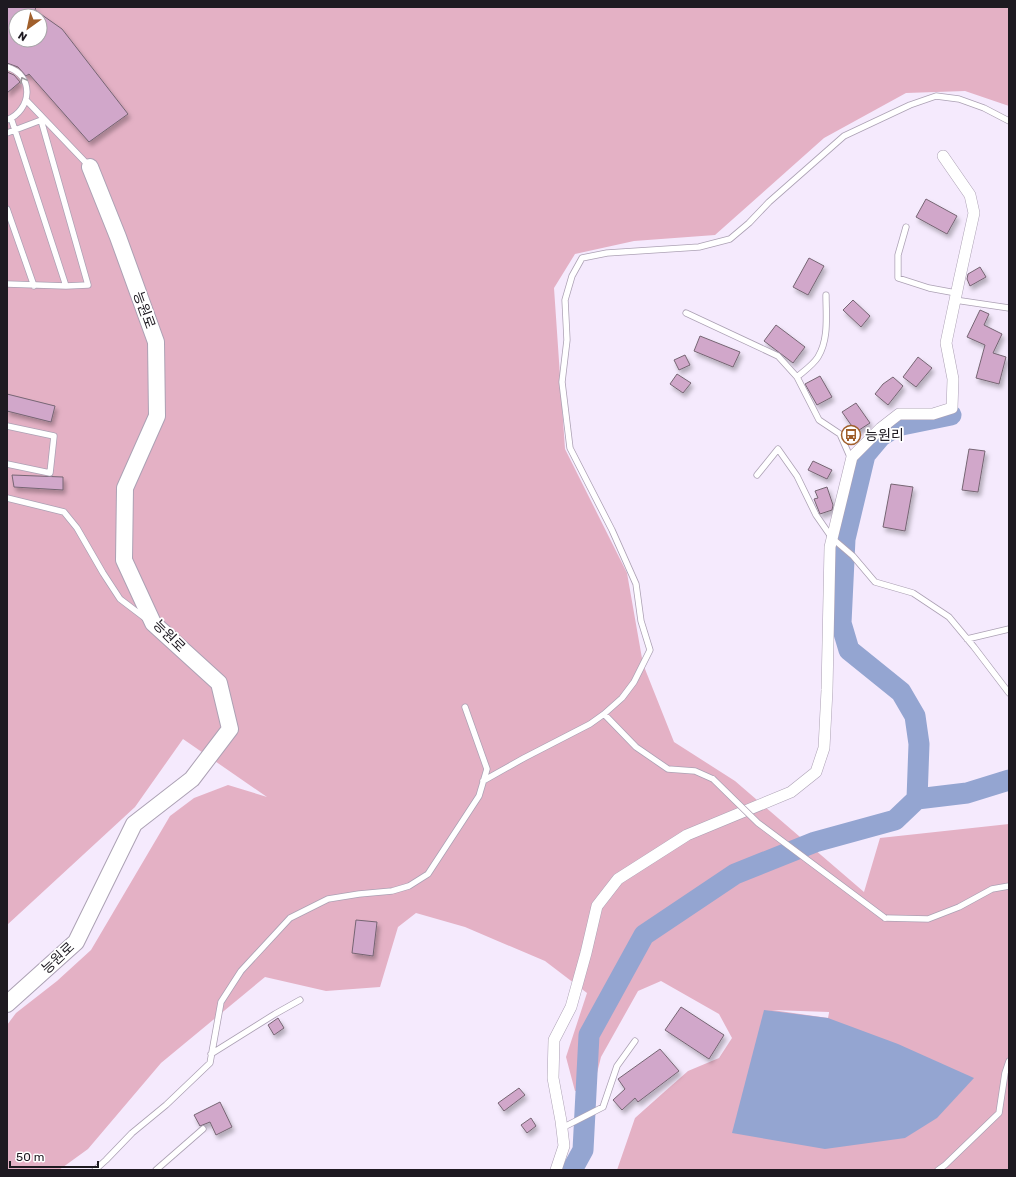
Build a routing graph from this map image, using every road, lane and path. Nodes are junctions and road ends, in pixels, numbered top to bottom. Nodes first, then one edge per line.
1 (7, 66) edge
2 (26, 100) junction
3 (9, 119) edge
4 (43, 120) junction
5 (1009, 121) edge
6 (15, 131) junction
7 (7, 133) edge
8 (944, 156) dead end
9 (90, 167) joint
10 (7, 209) edge
11 (906, 227) dead end
12 (7, 284) edge
13 (34, 286) junction
14 (66, 286) junction
15 (826, 295) dead end
16 (955, 297) junction
17 (1009, 308) edge
18 (686, 313) dead end
19 (797, 377) junction
20 (7, 426) edge
21 (852, 460) junction
22 (7, 464) edge
23 (757, 475) dead end
24 (7, 498) edge
25 (832, 538) junction
26 (153, 623) junction
27 (1009, 629) edge
28 (967, 639) junction
29 (1009, 693) edge
30 (465, 707) dead end
31 (604, 714) junction
32 (484, 781) junction
33 (1009, 886) edge
34 (300, 1000) dead end
35 (7, 1004) edge
36 (635, 1041) dead end
37 (211, 1054) junction
38 (1009, 1061) edge
39 (563, 1127) junction
40 (203, 1129) dead end
41 (95, 1170) edge
42 (156, 1170) edge
43 (556, 1170) edge
44 (938, 1170) edge

2 -> 1 lane
2 - 3 lane
2 - 4 lane
3 - 6 lane
4 - 6 lane
4 - 9 lane
4 - 14 lane
5 - 31 lane
6 - 7 lane
6 - 14 lane
8 - 16 street
9 - 26 street, 능원로
10 - 13 lane
11 - 16 lane
12 - 13 lane
13 - 14 lane
15 - 19 lane
16 - 17 lane
16 - 21 street
18 - 19 lane
19 - 21 lane
20 - 22 lane
21 - 25 street
23 - 25 lane
24 - 26 lane
25 - 28 lane
25 - 39 street
26 - 35 street, 능원로
27 - 28 lane
28 - 29 lane
30 - 32 lane
31 - 32 lane
31 - 33 lane, bridge
32 - 37 lane
34 - 37 lane
36 - 39 lane
37 - 41 lane
38 - 44 lane
39 - 43 street
40 - 42 lane

